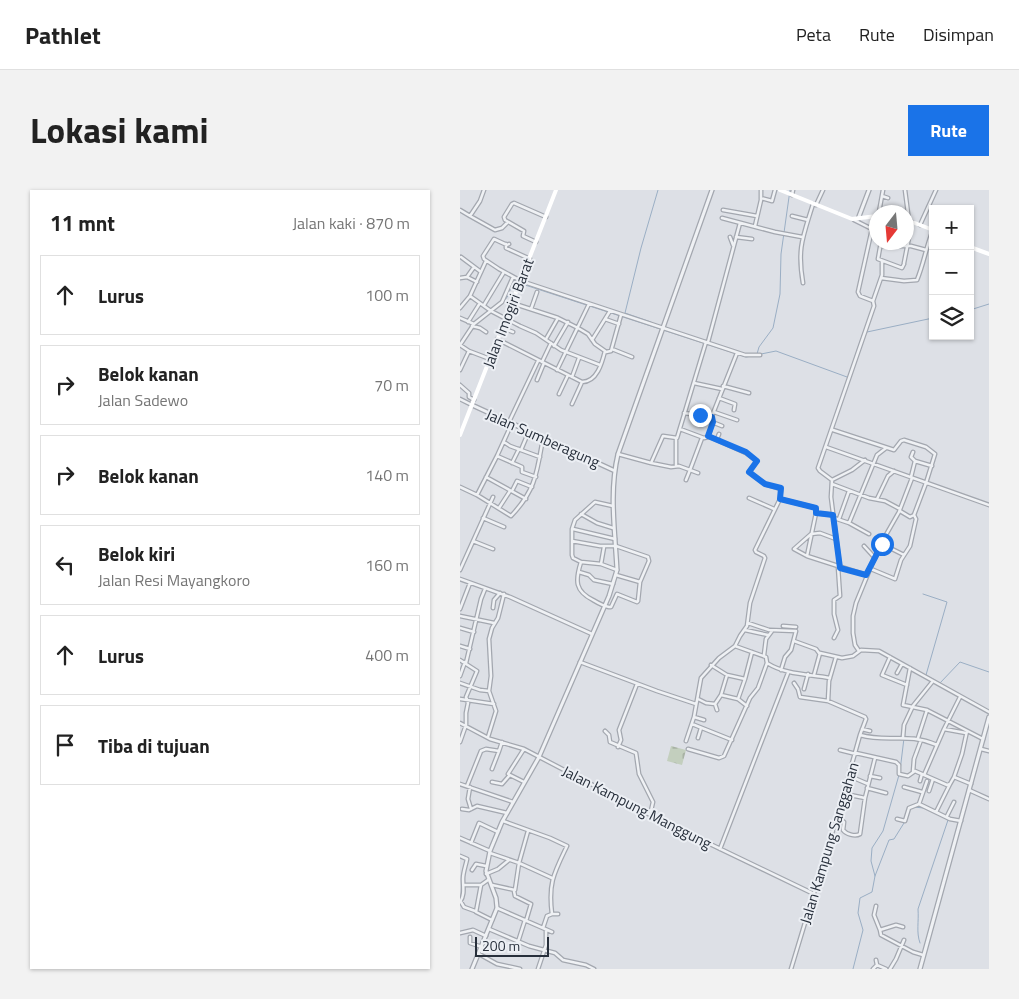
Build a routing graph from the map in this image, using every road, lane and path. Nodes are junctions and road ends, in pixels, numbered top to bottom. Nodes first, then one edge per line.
1 (484, 190) edge
2 (556, 190) edge
3 (712, 190) edge
4 (761, 190) edge
5 (775, 190) edge
6 (793, 190) edge
7 (824, 190) edge
8 (869, 190) edge
9 (883, 190) edge
10 (905, 190) edge
11 (936, 190) edge
12 (782, 191) edge
13 (791, 195) junction
14 (881, 195) junction
15 (761, 198) junction
16 (888, 198) dead end
17 (814, 204) junction
18 (879, 205) edge
19 (907, 205) edge
20 (460, 210) edge
21 (722, 210) dead end
22 (470, 216) junction
23 (757, 216) junction
24 (792, 216) dead end
25 (546, 217) junction
26 (869, 217) edge
27 (722, 218) dead end
28 (808, 220) junction
29 (856, 220) junction
30 (508, 222) junction
31 (740, 223) junction
32 (914, 223) edge
33 (869, 225) edge
34 (920, 225) junction
35 (755, 226) junction
36 (929, 228) edge
37 (736, 237) junction
38 (802, 237) junction
39 (730, 238) dead end
40 (752, 239) dead end
41 (929, 241) edge
42 (536, 242) junction
43 (734, 247) junction
44 (869, 247) edge
45 (914, 247) edge
46 (974, 248) edge
47 (880, 250) edge
48 (907, 250) edge
49 (926, 250) junction
50 (989, 254) edge
51 (461, 257) edge
52 (530, 259) junction
53 (486, 261) junction
54 (882, 261) junction
55 (474, 267) junction
56 (481, 272) junction
57 (504, 272) junction
58 (467, 277) junction
59 (513, 277) junction
60 (460, 278) edge
61 (881, 278) junction
62 (521, 281) junction
63 (477, 282) junction
64 (803, 283) dead end
65 (537, 292) dead end
66 (470, 296) junction
67 (873, 301) junction
68 (480, 303) junction
69 (512, 303) junction
70 (484, 306) junction
71 (588, 306) junction
72 (460, 308) edge
73 (530, 309) junction
74 (492, 312) junction
75 (610, 312) junction
76 (621, 316) junction
77 (460, 318) edge
78 (558, 318) junction
79 (506, 319) junction
80 (605, 319) junction
81 (468, 322) junction
82 (568, 322) junction
83 (619, 324) junction
84 (473, 325) junction
85 (502, 328) junction
86 (578, 328) junction
87 (662, 330) junction
88 (486, 332) dead end
89 (513, 332) dead end
90 (498, 339) junction
91 (546, 339) junction
92 (592, 340) junction
93 (707, 343) junction
94 (460, 345) edge
95 (553, 345) junction
96 (612, 349) junction
97 (469, 352) junction
98 (564, 352) junction
99 (606, 352) junction
100 (737, 353) junction
101 (760, 355) dead end
102 (632, 357) dead end
103 (579, 358) junction
104 (490, 359) junction
105 (538, 361) junction
106 (543, 363) junction
107 (600, 365) junction
108 (460, 370) edge
109 (557, 370) junction
110 (568, 375) junction
111 (572, 377) junction
112 (537, 380) dead end
113 (582, 382) junction
114 (694, 383) junction
115 (460, 385) edge
116 (722, 388) junction
117 (749, 393) dead end
118 (559, 394) dead end
119 (719, 398) junction
120 (460, 400) edge
121 (474, 400) junction
122 (572, 404) dead end
123 (472, 405) junction
124 (734, 410) dead end
125 (714, 412) junction
126 (684, 413) junction
127 (712, 417) junction
128 (737, 420) dead end
129 (712, 422) junction
130 (510, 423) junction
131 (722, 426) dead end
132 (680, 429) junction
133 (832, 430) junction
134 (529, 432) junction
135 (719, 434) dead end
136 (460, 435) edge
137 (708, 436) junction
138 (543, 438) junction
139 (676, 438) junction
140 (702, 438) junction
141 (717, 439) junction
142 (504, 442) junction
143 (826, 447) junction
144 (886, 448) junction
145 (520, 450) junction
146 (913, 452) dead end
147 (618, 454) junction
148 (497, 456) junction
149 (540, 457) junction
150 (865, 460) junction
151 (915, 461) junction
152 (652, 463) junction
153 (512, 464) junction
154 (873, 464) junction
155 (676, 466) junction
156 (932, 466) junction
157 (690, 470) junction
158 (615, 471) junction
159 (894, 471) junction
160 (698, 473) dead end
161 (486, 477) junction
162 (536, 477) junction
163 (911, 478) junction
164 (686, 480) dead end
165 (832, 480) junction
166 (926, 483) junction
167 (832, 484) junction
168 (460, 487) edge
169 (532, 487) junction
170 (511, 491) junction
171 (849, 491) junction
172 (477, 495) junction
173 (859, 495) junction
174 (493, 497) dead end
175 (749, 498) dead end
176 (526, 499) junction
177 (780, 499) junction
178 (877, 499) junction
179 (490, 503) junction
180 (989, 505) edge
181 (613, 506) junction
182 (499, 508) junction
183 (774, 508) junction
184 (900, 510) junction
185 (816, 513) junction
186 (581, 514) junction
187 (512, 516) junction
188 (834, 516) junction
189 (914, 516) junction
190 (483, 518) junction
191 (515, 519) dead end
192 (839, 519) junction
193 (848, 523) junction
194 (504, 527) dead end
195 (613, 528) junction
196 (572, 529) junction
197 (813, 533) junction
198 (869, 534) dead end
199 (615, 539) junction
200 (836, 539) junction
201 (473, 541) junction
202 (572, 541) junction
203 (882, 544) junction
204 (616, 546) junction
205 (864, 546) dead end
206 (604, 547) junction
207 (493, 549) dead end
208 (904, 555) junction
209 (807, 556) junction
210 (874, 558) junction
211 (581, 562) junction
212 (601, 564) junction
213 (839, 567) junction
214 (871, 569) junction
215 (460, 570) edge
216 (617, 570) junction
217 (579, 572) junction
218 (616, 574) junction
219 (866, 575) junction
220 (460, 579) edge
221 (640, 582) junction
222 (470, 583) junction
223 (613, 584) junction
224 (485, 589) junction
225 (502, 593) junction
226 (604, 606) junction
227 (493, 608) dead end
228 (460, 609) edge
229 (460, 616) edge
230 (477, 621) junction
231 (494, 623) junction
232 (748, 623) junction
233 (796, 623) dead end
234 (783, 626) dead end
235 (461, 628) edge
236 (796, 629) junction
237 (744, 630) junction
238 (774, 631) junction
239 (474, 632) junction
240 (460, 633) edge
241 (592, 634) junction
242 (768, 635) junction
243 (834, 638) dead end
244 (794, 641) junction
245 (460, 646) edge
246 (735, 646) junction
247 (470, 649) junction
248 (859, 651) junction
249 (752, 652) junction
250 (820, 653) junction
251 (764, 656) junction
252 (836, 657) junction
253 (890, 657) junction
254 (460, 660) edge
255 (580, 662) junction
256 (466, 663) junction
257 (767, 663) junction
258 (902, 664) junction
259 (711, 666) junction
260 (910, 668) junction
261 (781, 670) junction
262 (788, 673) junction
263 (898, 673) dead end
264 (808, 674) junction
265 (726, 675) junction
266 (814, 675) junction
267 (460, 676) edge
268 (830, 678) junction
269 (745, 680) junction
270 (933, 681) junction
271 (460, 683) edge
272 (794, 683) dead end
273 (637, 684) junction
274 (907, 685) junction
275 (470, 686) junction
276 (804, 689) dead end
277 (489, 691) junction
278 (721, 695) junction
279 (960, 697) junction
280 (460, 699) edge
281 (697, 699) junction
282 (738, 699) junction
283 (467, 701) junction
284 (828, 701) junction
285 (494, 704) junction
286 (696, 704) junction
287 (716, 704) junction
288 (747, 706) junction
289 (913, 707) junction
290 (717, 710) dead end
291 (927, 710) junction
292 (989, 712) edge
293 (694, 717) junction
294 (989, 717) edge
295 (704, 720) dead end
296 (948, 721) junction
297 (460, 723) edge
298 (692, 724) junction
299 (466, 725) junction
300 (701, 728) junction
301 (862, 729) junction
302 (944, 729) junction
303 (605, 731) dead end
304 (870, 731) dead end
305 (967, 732) junction
306 (860, 735) junction
307 (984, 735) junction
308 (989, 736) edge
309 (488, 737) junction
310 (903, 737) junction
311 (698, 738) dead end
312 (920, 739) junction
313 (983, 739) junction
314 (732, 740) junction
315 (686, 741) dead end
316 (460, 742) edge
317 (502, 742) junction
318 (936, 745) junction
319 (618, 747) junction
320 (524, 749) junction
321 (688, 749) dead end
322 (981, 749) junction
323 (840, 750) dead end
324 (499, 751) junction
325 (989, 751) edge
326 (856, 754) junction
327 (539, 757) junction
328 (875, 758) junction
329 (492, 769) dead end
330 (913, 772) junction
331 (923, 774) junction
332 (509, 776) junction
333 (870, 776) junction
334 (954, 777) junction
335 (854, 778) dead end
336 (880, 778) dead end
337 (933, 779) junction
338 (920, 781) dead end
339 (927, 781) dead end
340 (492, 782) dead end
341 (524, 782) junction
342 (460, 784) edge
343 (868, 784) junction
344 (950, 784) junction
345 (971, 784) junction
346 (468, 786) junction
347 (904, 786) dead end
348 (867, 788) junction
349 (969, 790) junction
350 (929, 791) dead end
351 (922, 792) junction
352 (886, 793) dead end
353 (844, 794) junction
354 (865, 798) junction
355 (989, 799) edge
356 (514, 802) junction
357 (954, 802) dead end
358 (919, 804) junction
359 (462, 809) dead end
360 (471, 809) junction
361 (936, 812) junction
362 (507, 813) junction
363 (650, 815) junction
364 (838, 817) junction
365 (946, 817) junction
366 (897, 819) dead end
367 (503, 821) junction
368 (960, 821) junction
369 (528, 831) junction
370 (498, 832) junction
371 (460, 838) edge
372 (471, 843) junction
373 (720, 849) junction
374 (490, 852) junction
375 (460, 856) edge
376 (509, 860) junction
377 (519, 863) junction
378 (486, 866) junction
379 (472, 870) dead end
380 (486, 874) junction
381 (462, 878) edge
382 (552, 878) junction
383 (488, 880) junction
384 (465, 885) junction
385 (480, 885) junction
386 (490, 885) junction
387 (514, 891) junction
388 (814, 894) junction
389 (460, 902) edge
390 (876, 906) dead end
391 (497, 908) junction
392 (476, 911) junction
393 (552, 914) junction
394 (558, 914) dead end
395 (492, 920) junction
396 (526, 921) junction
397 (903, 927) dead end
398 (545, 929) junction
399 (489, 930) junction
400 (880, 930) junction
401 (552, 932) dead end
402 (460, 933) edge
403 (486, 936) junction
404 (470, 937) dead end
405 (904, 940) dead end
406 (518, 942) junction
407 (902, 945) junction
408 (482, 947) junction
409 (544, 950) junction
410 (479, 954) junction
411 (924, 955) junction
412 (876, 960) dead end
413 (500, 965) junction
414 (876, 965) junction
415 (509, 968) edge
416 (472, 969) edge
417 (498, 969) edge
418 (520, 969) edge
419 (538, 969) edge
420 (594, 969) edge
421 (791, 969) edge
422 (874, 969) edge
423 (886, 969) edge
424 (890, 969) edge
425 (920, 969) edge

1 - 22 street
2 - 25 main road, Jalan Imogiri Barat
3 - 87 street
4 - 15 street
5 - 15 street
6 - 13 street
7 - 17 street
8 - 29 street
9 - 14 street
10 - 19 street
11 - 34 street
12 - 13 main road
13 - 17 main road
14 - 16 street
14 - 18 street
15 - 23 street
17 - 28 street
17 - 29 main road
20 - 22 street
21 - 23 street
22 - 30 street
23 - 35 street
24 - 28 street
25 - 30 street
25 - 42 main road, Jalan Imogiri Barat
26 - 29 main road
27 - 31 street
28 - 38 street
29 - 33 street
30 - 42 street
31 - 35 street
31 - 37 street
32 - 34 main road
34 - 36 main road
35 - 38 street
37 - 40 street
37 - 43 street
38 - 64 street
39 - 43 street
41 - 49 street
42 - 52 main road, Jalan Imogiri Barat
43 - 93 street
44 - 67 street
45 - 49 street
46 - 50 main road
47 - 54 street
48 - 54 street
49 - 61 street
51 - 55 street
52 - 53 street
52 - 62 main road, Jalan Imogiri Barat
53 - 56 street
53 - 57 street
54 - 61 street
55 - 56 street
55 - 58 street
56 - 63 street
57 - 59 street
57 - 70 street
58 - 60 street
58 - 63 street
59 - 62 street
59 - 74 street
61 - 67 street
62 - 69 main road, Jalan Imogiri Barat
62 - 71 street
63 - 66 street
65 - 73 street
66 - 68 street
66 - 72 street
67 - 133 street
68 - 70 street
68 - 81 street
69 - 73 street
69 - 79 main road, Jalan Imogiri Barat
70 - 74 street
71 - 75 street
71 - 86 street
73 - 78 street
74 - 79 street
74 - 84 street
75 - 76 street
75 - 80 street
76 - 83 street
76 - 87 street
77 - 81 street
78 - 82 street
78 - 91 street
79 - 85 main road, Jalan Imogiri Barat
79 - 91 street
80 - 83 street
80 - 92 street
81 - 84 street
82 - 86 street
82 - 95 street
83 - 96 street
84 - 88 street
84 - 94 street
85 - 89 street
85 - 90 main road, Jalan Imogiri Barat
86 - 92 street
86 - 98 street
87 - 93 street
87 - 147 street
90 - 104 main road, Jalan Imogiri Barat
90 - 105 street
91 - 95 street
92 - 99 street
93 - 100 street
93 - 114 street
94 - 97 street
95 - 98 street
95 - 106 street
96 - 99 street
96 - 102 street
97 - 104 street
97 - 108 street
98 - 103 street
98 - 109 street
99 - 107 street
100 - 101 street
100 - 116 street
103 - 107 street
103 - 111 street
104 - 121 main road, Jalan Imogiri Barat
105 - 106 street
105 - 130 street
106 - 109 street
106 - 112 street
107 - 113 street
109 - 110 street
110 - 111 street
110 - 118 street
111 - 113 street
113 - 122 street
114 - 116 street
114 - 126 street
115 - 121 street
116 - 117 street
116 - 119 street
119 - 124 street
119 - 125 street
120 - 123 street
121 - 123 main road, Jalan Imogiri Barat
123 - 130 street, Jalan Sumberagung
123 - 136 main road, Jalan Imogiri Barat
125 - 127 street
125 - 128 street
126 - 127 street
126 - 132 street
127 - 129 street
129 - 131 street
129 - 137 street
130 - 134 street, Jalan Sumberagung
130 - 142 street
132 - 139 street
132 - 140 street
133 - 143 street
133 - 144 street
134 - 138 street, Jalan Sumberagung
134 - 145 street
135 - 141 street
137 - 140 street
137 - 141 street
138 - 149 street
138 - 158 street, Jalan Sumberagung
139 - 152 street
139 - 155 street
140 - 157 street
141 - 177 street
142 - 145 street
142 - 148 street
143 - 150 street
143 - 165 street
144 - 154 street
144 - 156 street
145 - 149 street
145 - 153 street
146 - 151 street
147 - 152 street
147 - 158 street
148 - 153 street
148 - 161 street
149 - 162 street
150 - 154 street
150 - 165 street
151 - 156 street
151 - 163 street
152 - 155 street
153 - 162 street
154 - 159 street
154 - 173 street
155 - 157 street
156 - 166 street
157 - 160 street
157 - 164 street
158 - 181 street
159 - 163 street
159 - 178 street
161 - 170 street
161 - 172 street
162 - 169 street
163 - 166 street
163 - 184 street
165 - 167 street
166 - 180 street
166 - 189 street
167 - 171 street
167 - 188 street
168 - 172 street
169 - 170 street
169 - 176 street
170 - 176 street
170 - 182 street
171 - 173 street
171 - 192 street
172 - 179 street
173 - 178 street
173 - 193 street
174 - 179 street
175 - 183 street
176 - 187 street
177 - 183 street
177 - 185 street
178 - 184 street
179 - 182 street
179 - 190 street
181 - 186 street
181 - 195 street
182 - 187 street
183 - 232 street
184 - 189 street
184 - 203 street
185 - 188 street
185 - 197 street
186 - 195 street
186 - 196 street
187 - 191 street
188 - 192 street
188 - 200 street
189 - 208 street
190 - 194 street
190 - 201 street
192 - 193 street
193 - 198 street
195 - 199 street
196 - 199 street
196 - 202 street
197 - 200 street
197 - 209 street
197 - 209 street
199 - 204 street
200 - 213 street
201 - 207 street
201 - 215 street
202 - 206 street
202 - 211 street
203 - 208 street
203 - 210 street
204 - 206 street
204 - 216 street
204 - 221 street
205 - 210 street
206 - 212 street
208 - 214 street
209 - 213 street
210 - 214 street
211 - 212 street
211 - 217 street
212 - 216 street
213 - 219 street
213 - 243 street
214 - 219 street
216 - 218 street
217 - 223 street
217 - 226 street
218 - 221 street
218 - 223 street
219 - 248 street
220 - 222 street
221 - 226 street
222 - 224 street
222 - 228 street
223 - 226 street
224 - 225 street
224 - 230 street
225 - 227 street
225 - 231 street
225 - 241 street
226 - 241 street
229 - 230 street
230 - 231 street
230 - 239 street
231 - 277 street
232 - 237 street
232 - 238 street
233 - 236 street
234 - 236 street
235 - 239 street
235 - 240 street
236 - 238 street
236 - 244 street
237 - 242 street
237 - 246 street
238 - 242 street
239 - 247 street
241 - 255 street
242 - 251 street
244 - 250 street
244 - 261 street
245 - 247 street
246 - 249 street
246 - 259 street
247 - 256 street
248 - 252 street
248 - 253 street
249 - 251 street
249 - 269 street
250 - 252 street
250 - 266 street
251 - 257 street
252 - 268 street
253 - 258 street
253 - 274 street
254 - 256 street
255 - 273 street
255 - 327 street
256 - 267 street
256 - 275 street
257 - 261 street
257 - 288 street
258 - 260 street
258 - 263 street
259 - 265 street
259 - 281 street
260 - 270 street
260 - 274 street
261 - 262 street
262 - 264 street
262 - 373 street
264 - 266 street
264 - 276 street
265 - 269 street
265 - 278 street
266 - 268 street
268 - 284 street
269 - 282 street
270 - 279 street
270 - 289 street
271 - 275 street
272 - 284 street
273 - 286 street
273 - 319 street
274 - 289 street
275 - 277 street
275 - 283 street
277 - 285 street
278 - 282 street
278 - 287 street
279 - 292 street
279 - 296 street
280 - 283 street
281 - 286 street
281 - 287 street
282 - 288 street
283 - 285 street
283 - 299 street
284 - 301 street, Jalan Kampung Sanggahan
285 - 309 street
286 - 293 street
287 - 290 street
288 - 314 street
289 - 291 street
289 - 310 street
291 - 296 street
291 - 312 street
293 - 295 street
293 - 298 street
294 - 307 street
296 - 302 street
296 - 305 street
297 - 299 street, Jalan Kampung Manggung
298 - 300 street
298 - 315 street
299 - 309 street, Jalan Kampung Manggung
299 - 316 street
300 - 311 street
300 - 314 street
301 - 304 street
301 - 306 street, Jalan Kampung Sanggahan
302 - 305 street
302 - 318 street
303 - 319 street
305 - 313 street
305 - 334 street
306 - 310 street
306 - 326 street, Jalan Kampung Sanggahan
307 - 308 street
307 - 313 street
309 - 317 street, Jalan Kampung Manggung
310 - 312 street
312 - 318 street
312 - 330 street
313 - 322 street
314 - 321 street
317 - 320 street, Jalan Kampung Manggung
317 - 324 street
318 - 331 street
319 - 363 street
320 - 327 street, Jalan Kampung Manggung
320 - 332 street
322 - 325 street
322 - 345 street
323 - 326 street
324 - 329 street
324 - 346 street
326 - 328 street
326 - 353 street, Jalan Kampung Sanggahan
327 - 341 street
327 - 363 street, Jalan Kampung Manggung
328 - 330 street
328 - 333 street
330 - 331 street
331 - 337 street
331 - 338 street
332 - 340 street
332 - 341 street
333 - 336 street
333 - 343 street
334 - 344 street
334 - 345 street
335 - 343 street
337 - 344 street
337 - 350 street
339 - 351 street
341 - 356 street
342 - 346 street
343 - 348 street
344 - 361 street
345 - 349 street
346 - 356 street
346 - 360 street
347 - 351 street
348 - 352 street
348 - 354 street
349 - 355 street
349 - 368 street
351 - 358 street
353 - 354 street
353 - 364 street, Jalan Kampung Sanggahan
354 - 364 street
356 - 362 street
357 - 365 street
358 - 361 street
358 - 366 street
359 - 360 street
360 - 362 street
361 - 365 street
362 - 367 street
363 - 373 street, Jalan Kampung Manggung
364 - 388 street, Jalan Kampung Sanggahan
365 - 368 street
367 - 369 street
367 - 370 street
368 - 411 street
369 - 377 street
369 - 382 street
370 - 372 street
370 - 374 street
371 - 372 street
372 - 374 street
373 - 388 street, Jalan Kampung Manggung
374 - 376 street
374 - 378 street
375 - 381 street
376 - 377 street
376 - 380 street
377 - 382 street
377 - 387 street
378 - 379 street
378 - 380 street
380 - 383 street
381 - 384 street
382 - 393 street
383 - 385 street
383 - 386 street
384 - 385 street
384 - 389 street
385 - 392 street
386 - 387 street
386 - 391 street
387 - 396 street
388 - 421 street, Jalan Kampung Sanggahan
389 - 392 street
390 - 400 street
391 - 395 street
391 - 396 street
392 - 395 street
393 - 394 street
393 - 398 street
395 - 399 street
396 - 398 street
396 - 406 street
397 - 400 street
398 - 401 street
398 - 409 street
399 - 403 street
399 - 406 street
400 - 407 street
402 - 403 street
403 - 408 street
404 - 408 street
405 - 407 street
406 - 409 street
407 - 411 street
407 - 424 street
408 - 410 street
409 - 419 street
409 - 420 street
410 - 413 street
410 - 416 street
411 - 425 street
412 - 414 street
413 - 415 street
413 - 417 street
414 - 422 street
414 - 423 street
415 - 418 street

